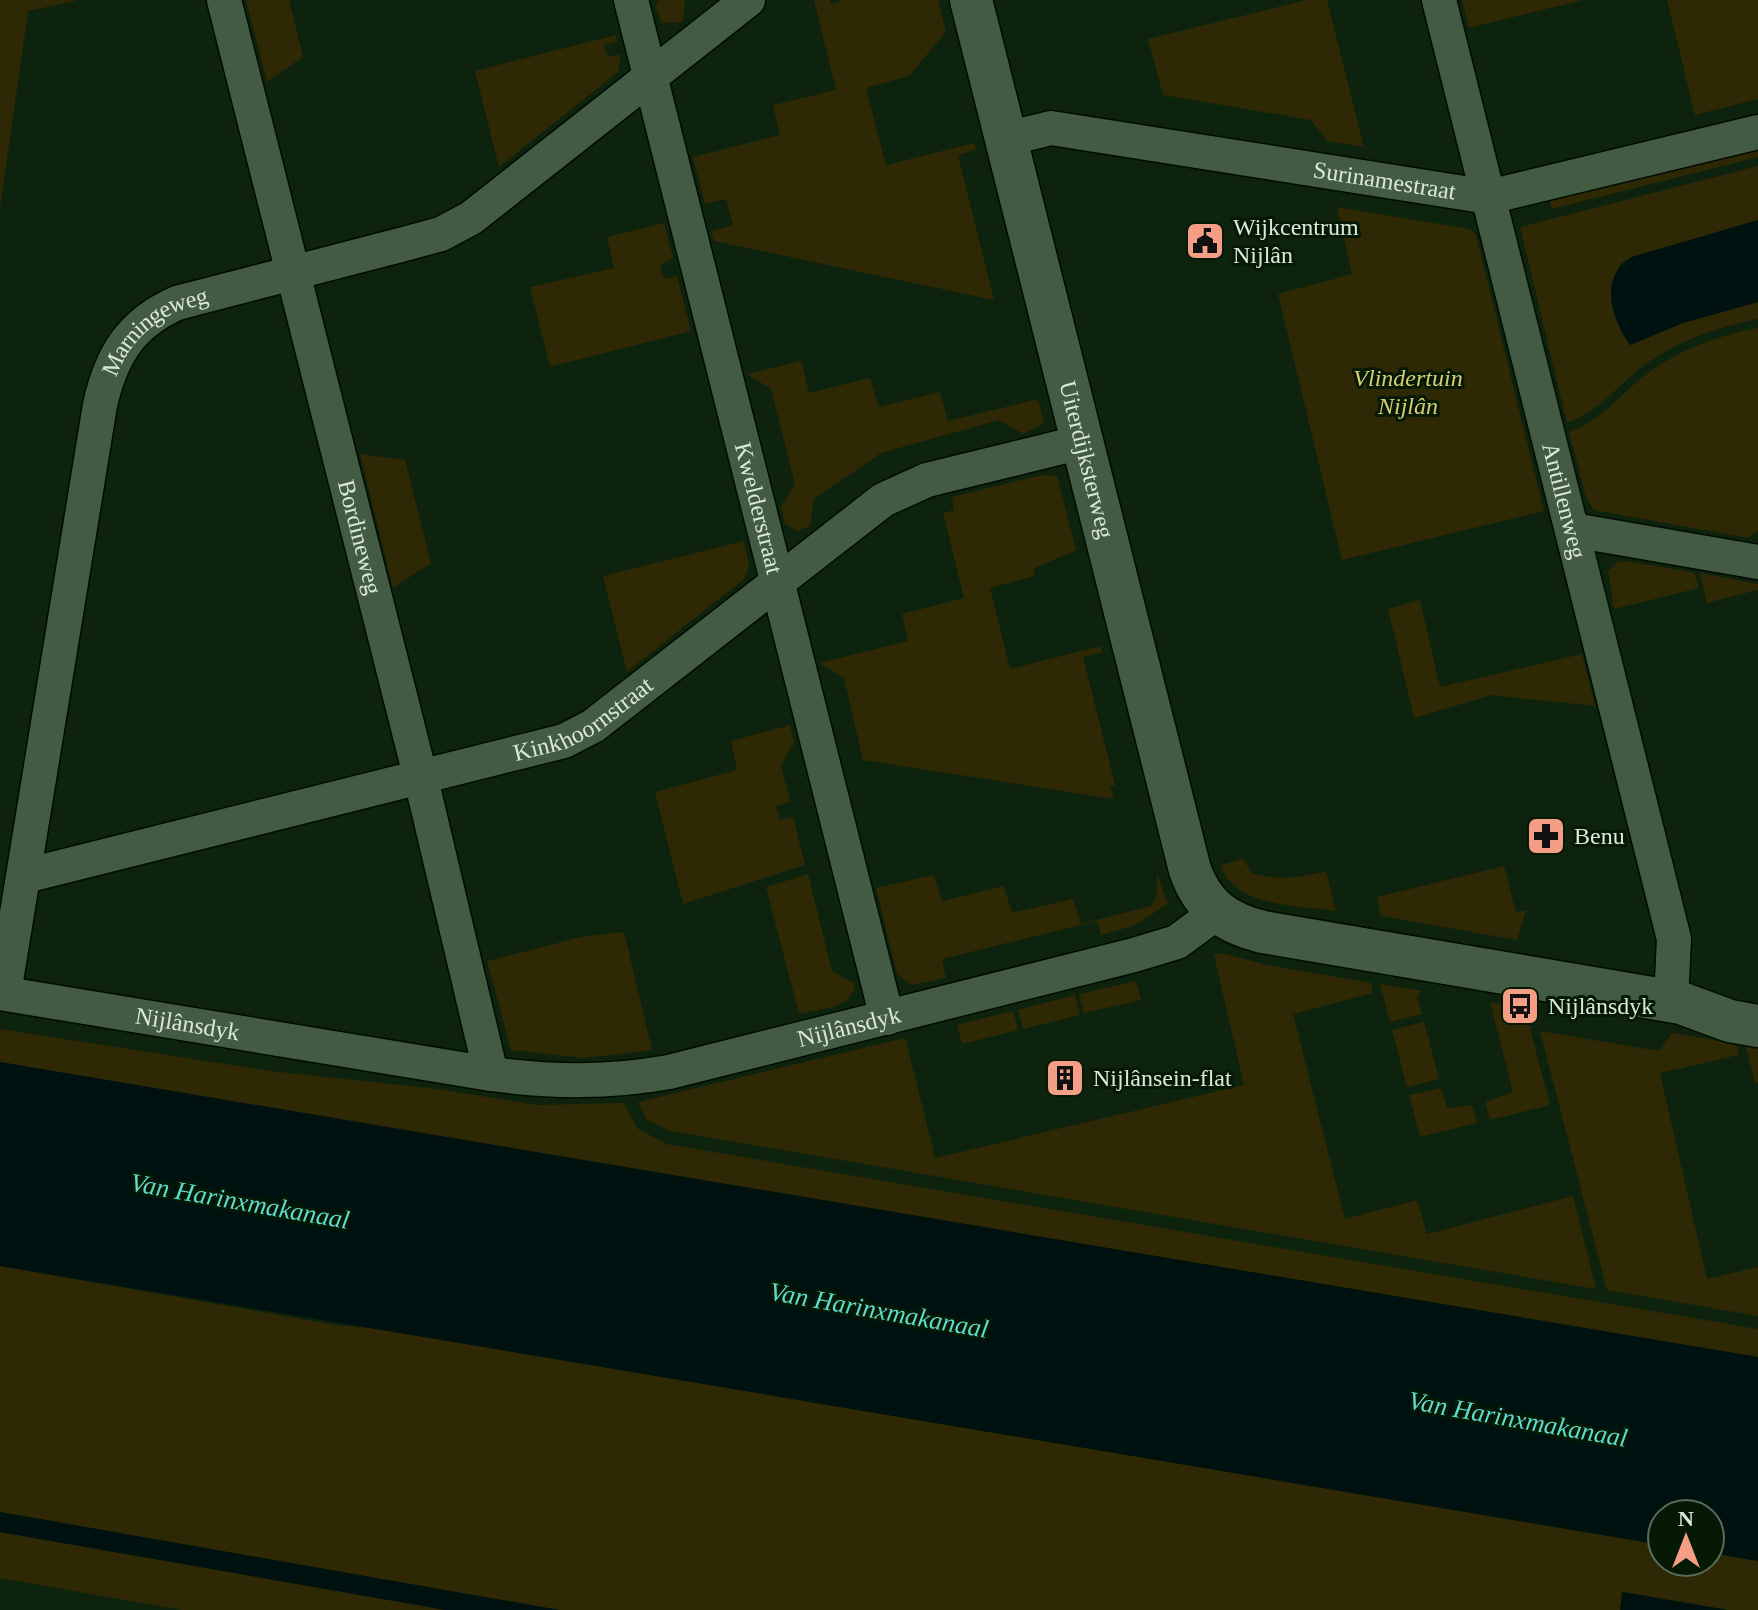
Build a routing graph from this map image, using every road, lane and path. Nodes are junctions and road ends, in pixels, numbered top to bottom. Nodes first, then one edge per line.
1 (224, 0) edge
2 (631, 0) edge
3 (748, 0) edge
4 (971, 0) edge
5 (1439, 0) edge
6 (650, 77) junction
7 (1758, 132) edge
8 (1006, 139) junction
9 (1489, 197) junction
10 (292, 274) junction
11 (1082, 442) junction
12 (1573, 530) junction
13 (1758, 562) edge
14 (777, 582) junction
15 (421, 779) junction
16 (25, 876) junction
17 (1216, 913) junction
18 (2, 993) edge
19 (1676, 1002) junction
20 (1758, 1006) edge
21 (887, 1018) junction
22 (1758, 1026) edge
23 (491, 1074) junction

1 - 10 street, Bordineweg
2 - 6 street, Kwelderstraat
3 - 6 street, Marningeweg
4 - 8 street, Uiterdijksterweg
5 - 9 street, Antillenweg
6 - 10 street, Marningeweg
6 - 14 street, Kwelderstraat
7 - 9 street, Surinamestraat
8 - 9 street, Surinamestraat
8 - 11 street, Uiterdijksterweg
9 - 12 street, Antillenweg
10 - 15 street, Bordineweg
10 - 16 street, Marningeweg
11 - 14 street, Kinkhoornstraat
11 - 17 street, Uiterdijksterweg
12 - 13 street
12 - 19 street, Antillenweg
14 - 15 street, Kinkhoornstraat
14 - 21 street, Kwelderstraat
15 - 16 street, Kinkhoornstraat
15 - 23 street, Bordineweg
16 - 18 street, Marningeweg
17 - 19 street
17 - 21 street, Nijlânsdyk
18 - 23 street, Nijlânsdyk
19 - 20 street
19 - 22 street
21 - 23 street, Nijlânsdyk

